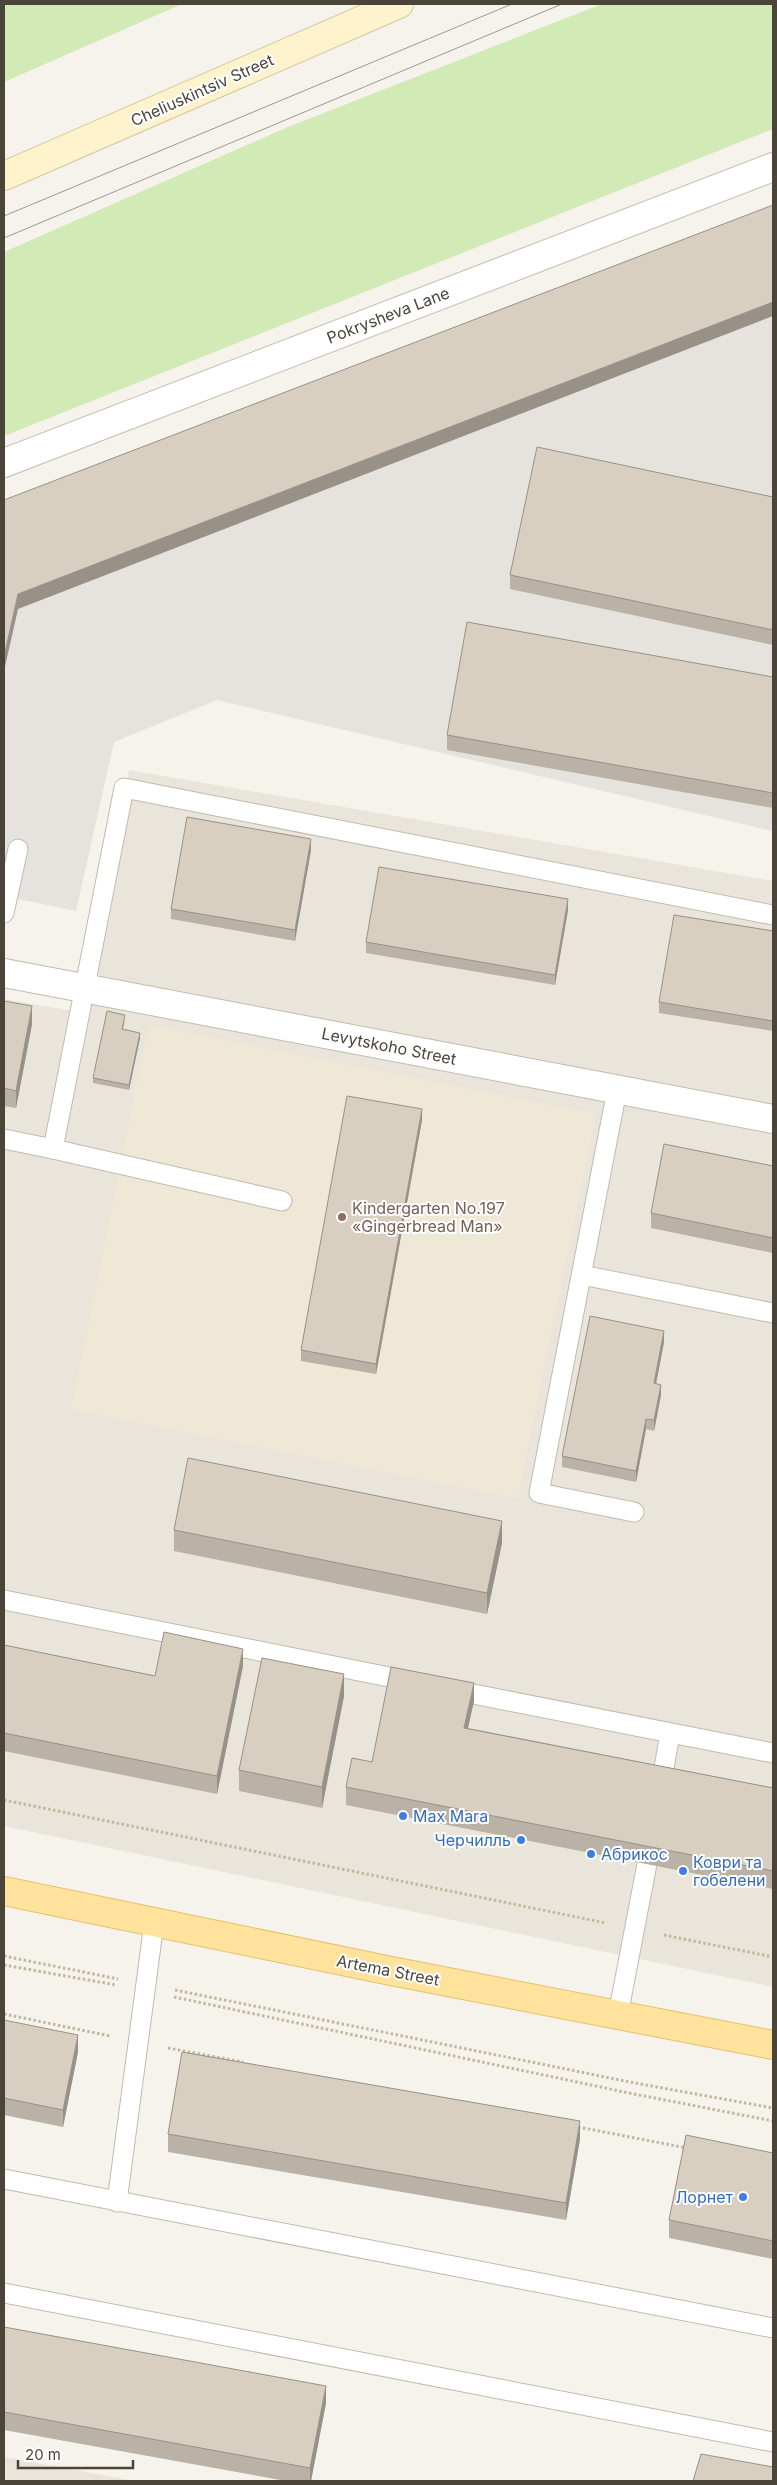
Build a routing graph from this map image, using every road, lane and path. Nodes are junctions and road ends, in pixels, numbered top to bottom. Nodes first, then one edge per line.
1 (399, 4) edge
2 (773, 167) edge
3 (4, 176) edge
4 (4, 463) edge
5 (18, 849) dead end
6 (4, 913) edge
7 (773, 916) edge
8 (4, 973) edge
9 (86, 988) junction
10 (617, 1090) junction
11 (773, 1119) edge
12 (4, 1139) edge
13 (53, 1149) junction
14 (282, 1201) dead end
15 (582, 1275) junction
16 (773, 1313) edge
17 (634, 1512) dead end
18 (4, 1600) edge
19 (670, 1734) junction
20 (773, 1753) edge
21 (661, 1784) edge
22 (4, 1800) edge
23 (646, 1864) edge
24 (4, 1891) edge
25 (154, 1922) junction
26 (634, 1929) junction
27 (4, 1956) edge
28 (773, 1957) edge
29 (4, 1964) edge
30 (144, 1987) junction
31 (4, 2014) edge
32 (618, 2015) junction
33 (137, 2042) junction
34 (773, 2045) edge
35 (244, 2062) edge
36 (773, 2108) edge
37 (773, 2121) edge
38 (576, 2126) edge
39 (690, 2149) edge
40 (4, 2179) edge
41 (117, 2202) junction
42 (4, 2293) edge
43 (773, 2328) edge
44 (773, 2442) edge

1 - 3 main road, Cheliuskintsiv Street
2 - 4 street, Pokrysheva Lane
5 - 6 lane
7 - 9 lane
8 - 9 street, Levytskoho Street
9 - 10 street, Levytskoho Street
9 - 13 lane
10 - 11 street, Levytskoho Street
10 - 15 lane
12 - 13 lane
13 - 14 lane
15 - 16 lane
15 - 17 lane
18 - 19 lane
19 - 20 lane
19 - 21 lane
22 - 26 path
23 - 26 lane
24 - 25 main road, Artema Street
25 - 30 lane
25 - 32 main road, Artema Street
26 - 28 path
26 - 32 lane
27 - 30 path
29 - 30 path
30 - 33 lane
30 - 36 path
30 - 37 path
31 - 33 path
32 - 34 main road, Artema Street
33 - 35 path
33 - 41 lane
38 - 39 path
40 - 41 lane
41 - 43 lane
42 - 44 lane

